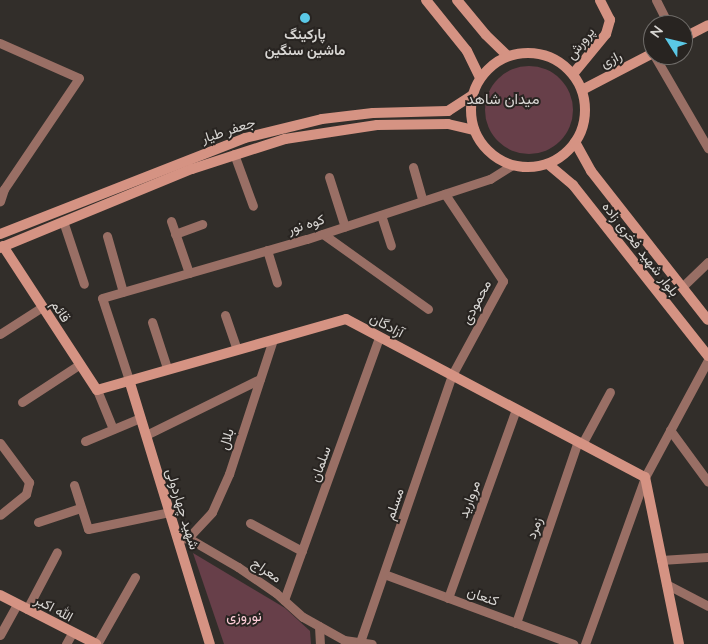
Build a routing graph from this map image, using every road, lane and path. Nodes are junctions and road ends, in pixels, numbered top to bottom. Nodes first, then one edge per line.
1 (426, 0) edge
2 (458, 0) edge
3 (600, 0) edge
4 (656, 0) edge
5 (664, 15) edge
6 (708, 25) edge
7 (693, 33) edge
8 (0, 43) edge
9 (508, 56) junction
10 (643, 60) edge
11 (660, 65) edge
12 (573, 74) junction
13 (480, 78) junction
14 (582, 90) junction
15 (472, 95) junction
16 (374, 113) junction
17 (375, 125) junction
18 (474, 130) junction
19 (576, 142) junction
20 (708, 148) edge
21 (234, 154) junction
22 (548, 164) junction
23 (512, 165) junction
24 (413, 167) dead end
25 (329, 177) dead end
26 (445, 194) junction
27 (0, 201) edge
28 (423, 201) junction
29 (253, 206) dead end
30 (382, 215) junction
31 (63, 221) junction
32 (170, 221) dead end
33 (202, 224) dead end
34 (345, 227) junction
35 (0, 234) edge
36 (175, 234) junction
37 (323, 234) junction
38 (107, 236) dead end
39 (391, 245) dead end
40 (1, 247) edge
41 (266, 250) junction
42 (708, 262) edge
43 (189, 273) junction
44 (277, 282) dead end
45 (84, 284) dead end
46 (682, 287) junction
47 (123, 292) junction
48 (42, 307) junction
49 (428, 309) dead end
50 (225, 315) dead end
51 (708, 320) edge
52 (152, 322) dead end
53 (0, 334) edge
54 (379, 337) junction
55 (273, 339) junction
56 (237, 349) junction
57 (708, 356) edge
58 (708, 360) edge
59 (80, 364) junction
60 (167, 368) junction
61 (452, 375) junction
62 (260, 379) junction
63 (130, 383) junction
64 (96, 390) junction
65 (610, 392) dead end
66 (22, 402) dead end
67 (516, 409) junction
68 (140, 418) junction
69 (113, 429) junction
70 (670, 430) junction
71 (146, 435) junction
72 (85, 441) dead end
73 (580, 443) junction
74 (0, 444) edge
75 (645, 477) junction
76 (708, 482) edge
77 (74, 485) dead end
78 (80, 508) junction
79 (170, 512) junction
80 (0, 515) edge
81 (38, 522) dead end
82 (250, 523) dead end
83 (183, 539) junction
84 (302, 551) junction
85 (57, 552) dead end
86 (708, 557) edge
87 (662, 560) junction
88 (384, 574) junction
89 (135, 577) dead end
90 (666, 584) junction
91 (0, 595) edge
92 (448, 598) junction
93 (284, 600) junction
94 (22, 606) junction
95 (708, 606) edge
96 (516, 623) junction
97 (319, 626) junction
98 (72, 633) junction
99 (0, 635) edge
100 (360, 642) junction
101 (66, 644) edge
102 (96, 644) edge
103 (210, 644) edge
104 (320, 644) edge
105 (372, 644) edge
106 (573, 644) edge
107 (585, 644) edge
108 (679, 644) edge

1 - 13 main road
2 - 9 main road
3 - 12 main road, پرورش
4 - 5 street
6 - 7 main road
8 - 27 street
9 - 12 main road
9 - 13 main road
10 - 14 main road, رازی
11 - 20 street
12 - 14 main road
13 - 15 main road
14 - 19 main road
15 - 16 main road, جعفر طیار
15 - 18 main road
16 - 17 main road
16 - 35 main road, جعفر طیار
17 - 18 main road, جعفر طیار
17 - 21 main road, جعفر طیار
18 - 23 main road
19 - 22 main road
19 - 46 main road, بلوار شهید فخری زاده
21 - 29 street
21 - 31 main road, جعفر طیار
22 - 23 main road
22 - 57 main road, بلوار شهید فخری زاده
23 - 26 street, کوه نور
24 - 28 street
25 - 34 street
26 - 28 street, کوه نور
26 - 61 street, محمودی
28 - 30 street, کوه نور
30 - 34 street, کوه نور
30 - 39 street
31 - 40 main road, جعفر طیار
31 - 45 street
32 - 36 street
33 - 36 street
34 - 37 street, کوه نور
36 - 43 street
37 - 41 street, کوه نور
37 - 49 street
38 - 47 street
40 - 48 main road, قائم
41 - 43 street, کوه نور
41 - 44 street
42 - 46 street
43 - 47 street, کوه نور
46 - 51 main road, بلوار شهید فخری زاده
47 - 63 street, کوه نور
48 - 53 street
48 - 59 main road, قائم
50 - 56 street
52 - 60 street
54 - 55 main road, آزادگان
54 - 61 main road, آزادگان
54 - 84 street, سلمان
55 - 56 main road, آزادگان
55 - 62 street, بلال
56 - 60 main road, آزادگان
58 - 70 street
59 - 64 main road, قائم
59 - 66 street
60 - 63 main road, آزادگان
61 - 67 main road, آزادگان
61 - 88 street, مسلم
62 - 71 street
62 - 83 street, بلال
63 - 64 main road, آزادگان
63 - 68 main road, شهید چهاردولی
64 - 69 street
65 - 73 street, زمرد
67 - 73 main road, آزادگان
67 - 92 street, مروارید
68 - 69 street
68 - 71 main road, شهید چهاردولی
69 - 72 street
70 - 75 street
70 - 76 street
71 - 79 main road, شهید چهاردولی
73 - 75 main road, آزادگان
73 - 96 street, زمرد
74 - 80 street
75 - 87 main road
75 - 107 street
77 - 78 street
78 - 79 street
78 - 81 street
79 - 83 main road, شهید چهاردولی
82 - 84 street
83 - 93 street, معراج
83 - 103 main road, شهید چهاردولی
84 - 93 street, سلمان
85 - 94 street
86 - 87 street
87 - 90 main road
88 - 92 street, کنعان
88 - 100 street, مسلم
89 - 102 street
90 - 95 street
90 - 108 main road
91 - 94 main road, الله اکبر
92 - 96 street, کنعان
93 - 97 street, معراج
94 - 98 main road, الله اکبر
94 - 99 street
96 - 106 street, کنعان
97 - 100 street
97 - 104 street
98 - 101 street
98 - 102 main road, الله اکبر
100 - 105 street

